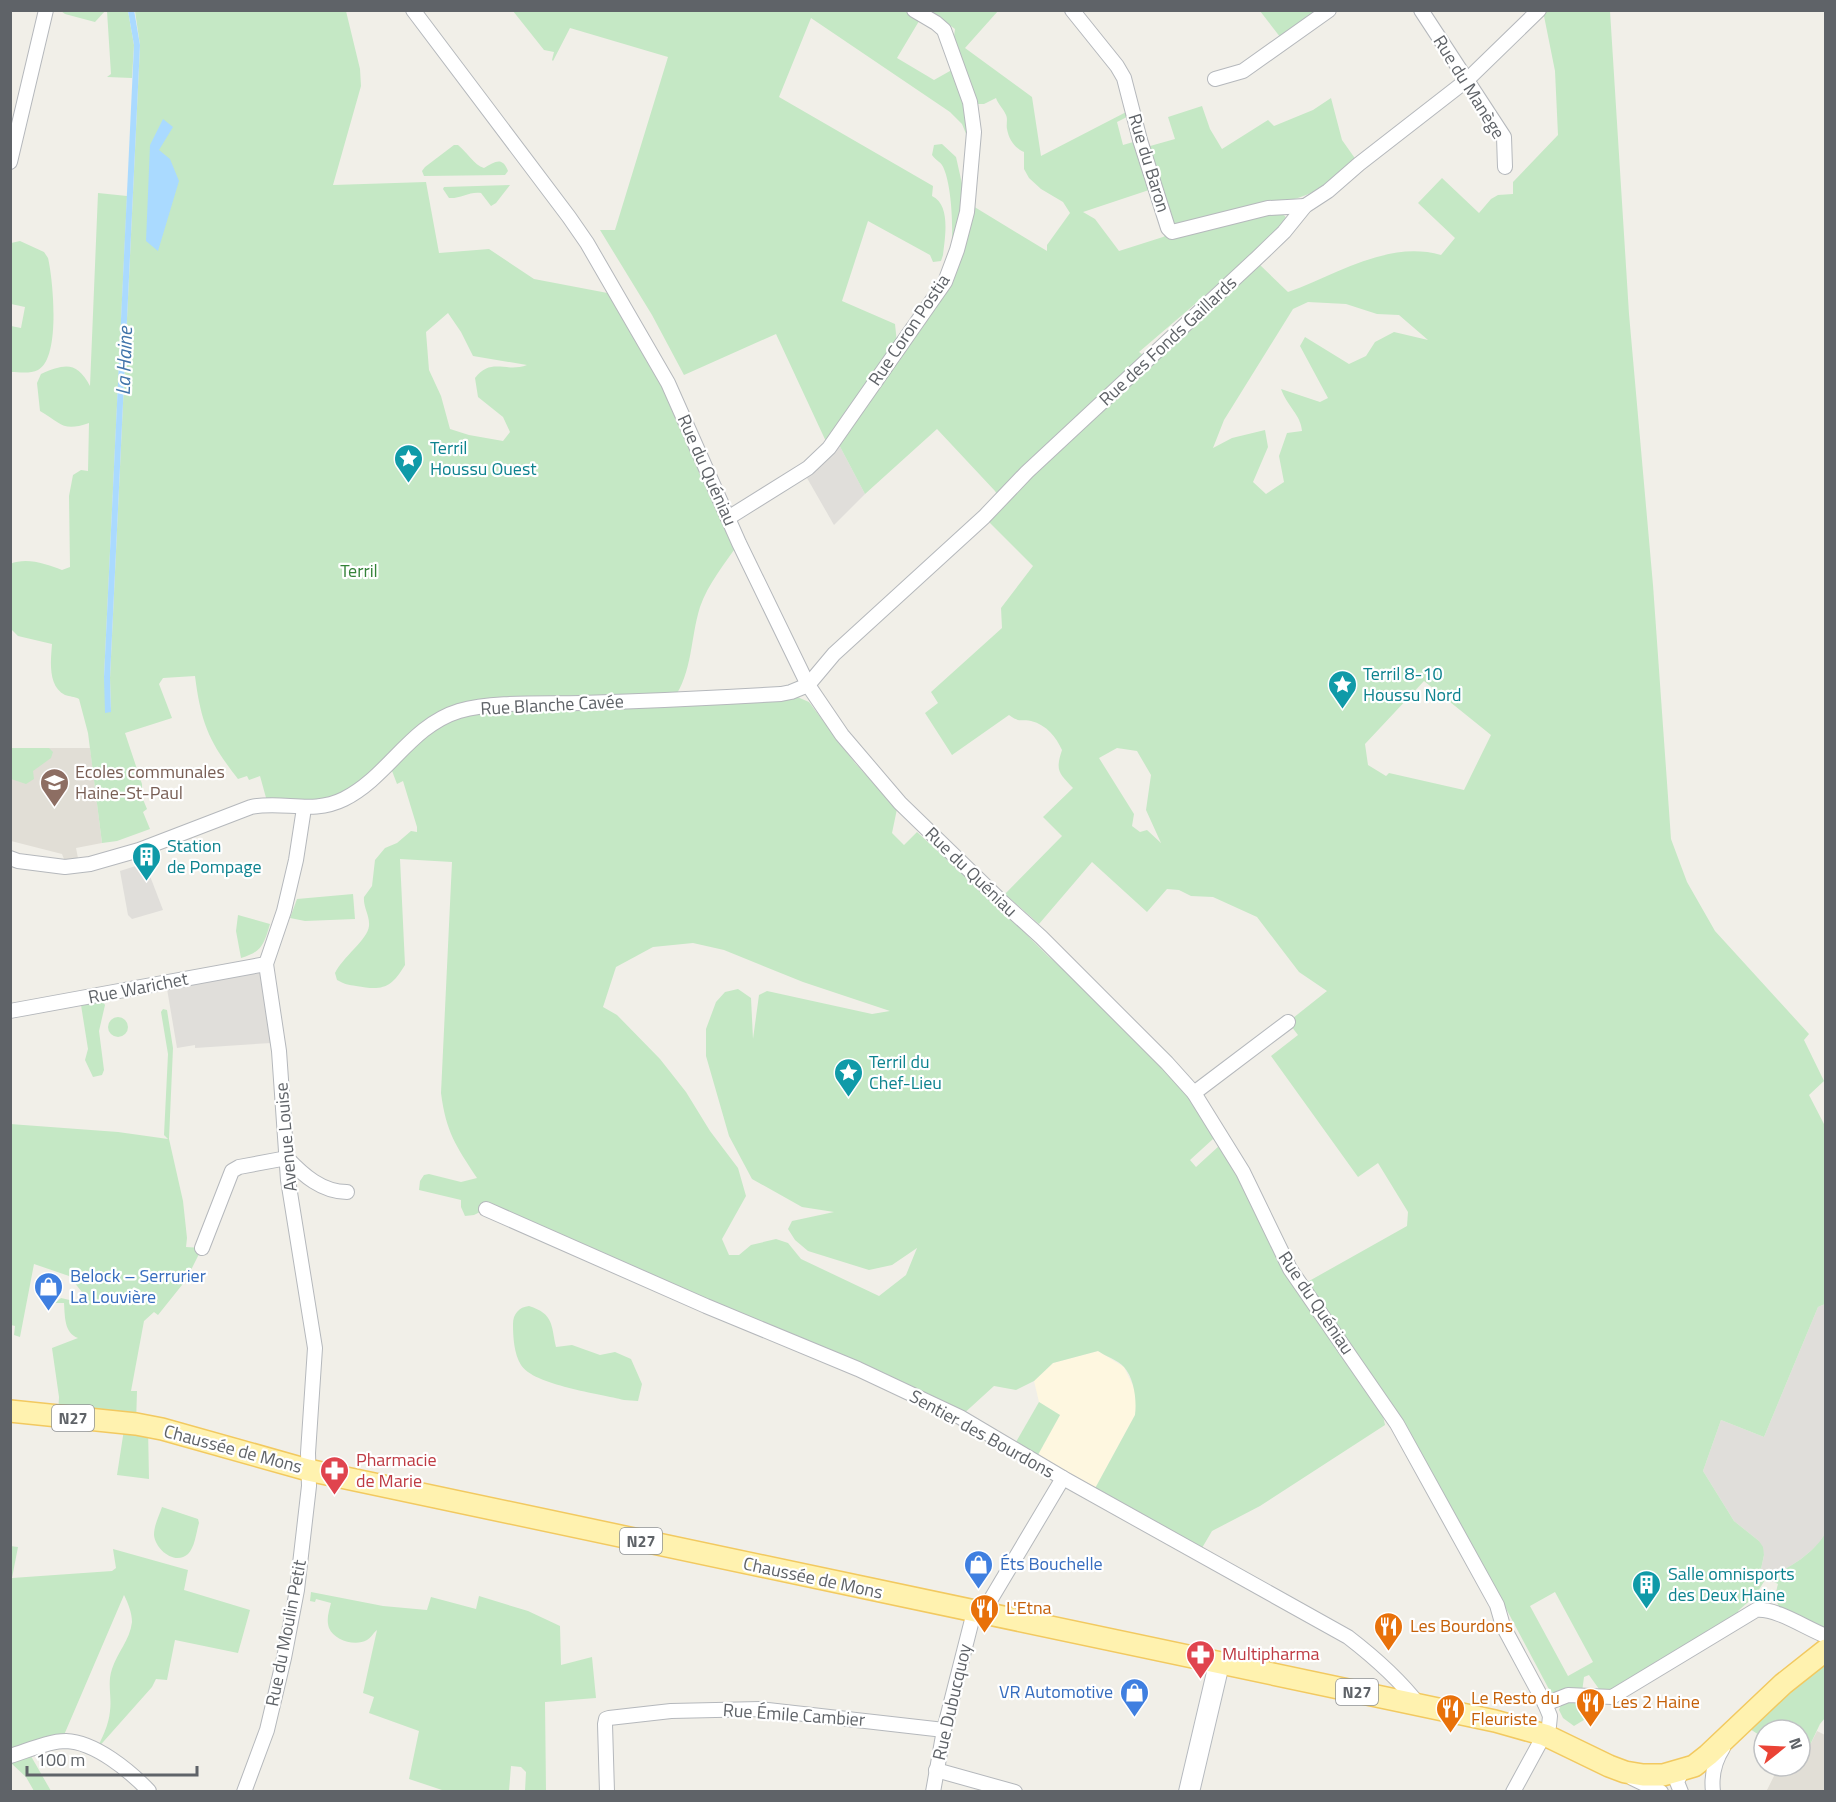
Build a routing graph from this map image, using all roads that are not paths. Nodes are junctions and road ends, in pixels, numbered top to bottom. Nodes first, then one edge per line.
1 (46, 10) edge
2 (413, 10) edge
3 (914, 10) edge
4 (1072, 10) edge
5 (1329, 10) edge
6 (1421, 10) edge
7 (1539, 10) edge
8 (1215, 79) dead end
9 (1467, 80) junction
10 (10, 162) edge
11 (1506, 167) dead end
12 (1305, 206) junction
13 (728, 518) junction
14 (808, 685) junction
15 (304, 808) junction
16 (13, 861) edge
17 (266, 964) junction
18 (10, 1011) edge
19 (1288, 1022) dead end
20 (1194, 1093) junction
21 (287, 1158) junction
22 (347, 1192) dead end
23 (486, 1209) dead end
24 (202, 1248) dead end
25 (10, 1411) edge
26 (308, 1470) junction
27 (1063, 1479) junction
28 (978, 1613) junction
29 (1826, 1636) edge
30 (1826, 1650) edge
31 (1219, 1664) junction
32 (1419, 1705) junction
33 (1547, 1718) junction
34 (944, 1730) junction
35 (1732, 1734) junction
36 (10, 1756) edge
37 (1609, 1766) junction
38 (1688, 1767) junction
39 (936, 1770) junction
40 (149, 1791) edge
41 (244, 1791) edge
42 (607, 1791) edge
43 (933, 1791) edge
44 (1015, 1791) edge
45 (1189, 1791) edge
46 (1514, 1791) edge
47 (1661, 1791) edge
48 (1681, 1791) edge
49 (1711, 1791) edge

1 - 10 street
2 - 13 street, Rue du Quéniau
3 - 13 street, Rue Coron Postia
4 - 12 street, Rue du Baron
5 - 8 street
6 - 9 street, Rue du Manège
7 - 9 street, Rue des Fonds Gaillards
9 - 11 street, Rue du Manège
9 - 12 street, Rue des Fonds Gaillards
12 - 14 street, Rue des Fonds Gaillards
13 - 14 street, Rue du Quéniau
14 - 15 street, Rue Blanche Cavée
14 - 20 street, Rue du Quéniau
15 - 16 street
15 - 17 street, Avenue Louise
17 - 18 street, Rue Warichet
17 - 21 street, Avenue Louise
19 - 20 street
20 - 33 street, Rue du Quéniau
21 - 22 street
21 - 24 street
21 - 26 street, Avenue Louise
23 - 27 street, Sentier des Bourdons
25 - 26 main road, Chaussée de Mons / N27
26 - 28 main road, Chaussée de Mons / N27
26 - 41 street, Rue du Moulin Petit
27 - 28 street, Rue Dubucquoy
27 - 32 street, Sentier des Bourdons
28 - 31 main road, Chaussée de Mons / N27
28 - 34 street, Rue Dubucquoy
29 - 33 street
30 - 35 main road, Chaussée de Mons / N27
31 - 32 main road, Chaussée de Mons / N27
31 - 45 street
32 - 33 main road, Chaussée de Mons / N27
33 - 37 main road, Chaussée de Mons / N27
33 - 46 street
34 - 39 street, Rue Dubucquoy
34 - 42 street, Rue Émile Cambier
35 - 38 main road, Chaussée de Mons / N27
35 - 49 street, Chaussée de Mons
36 - 40 street
37 - 38 main road, Chaussée de Mons / N27
37 - 47 street, Chaussée de Mons
38 - 48 street
38 - 49 street, Chaussée de Mons
39 - 43 street, Rue Dubucquoy
39 - 44 street

